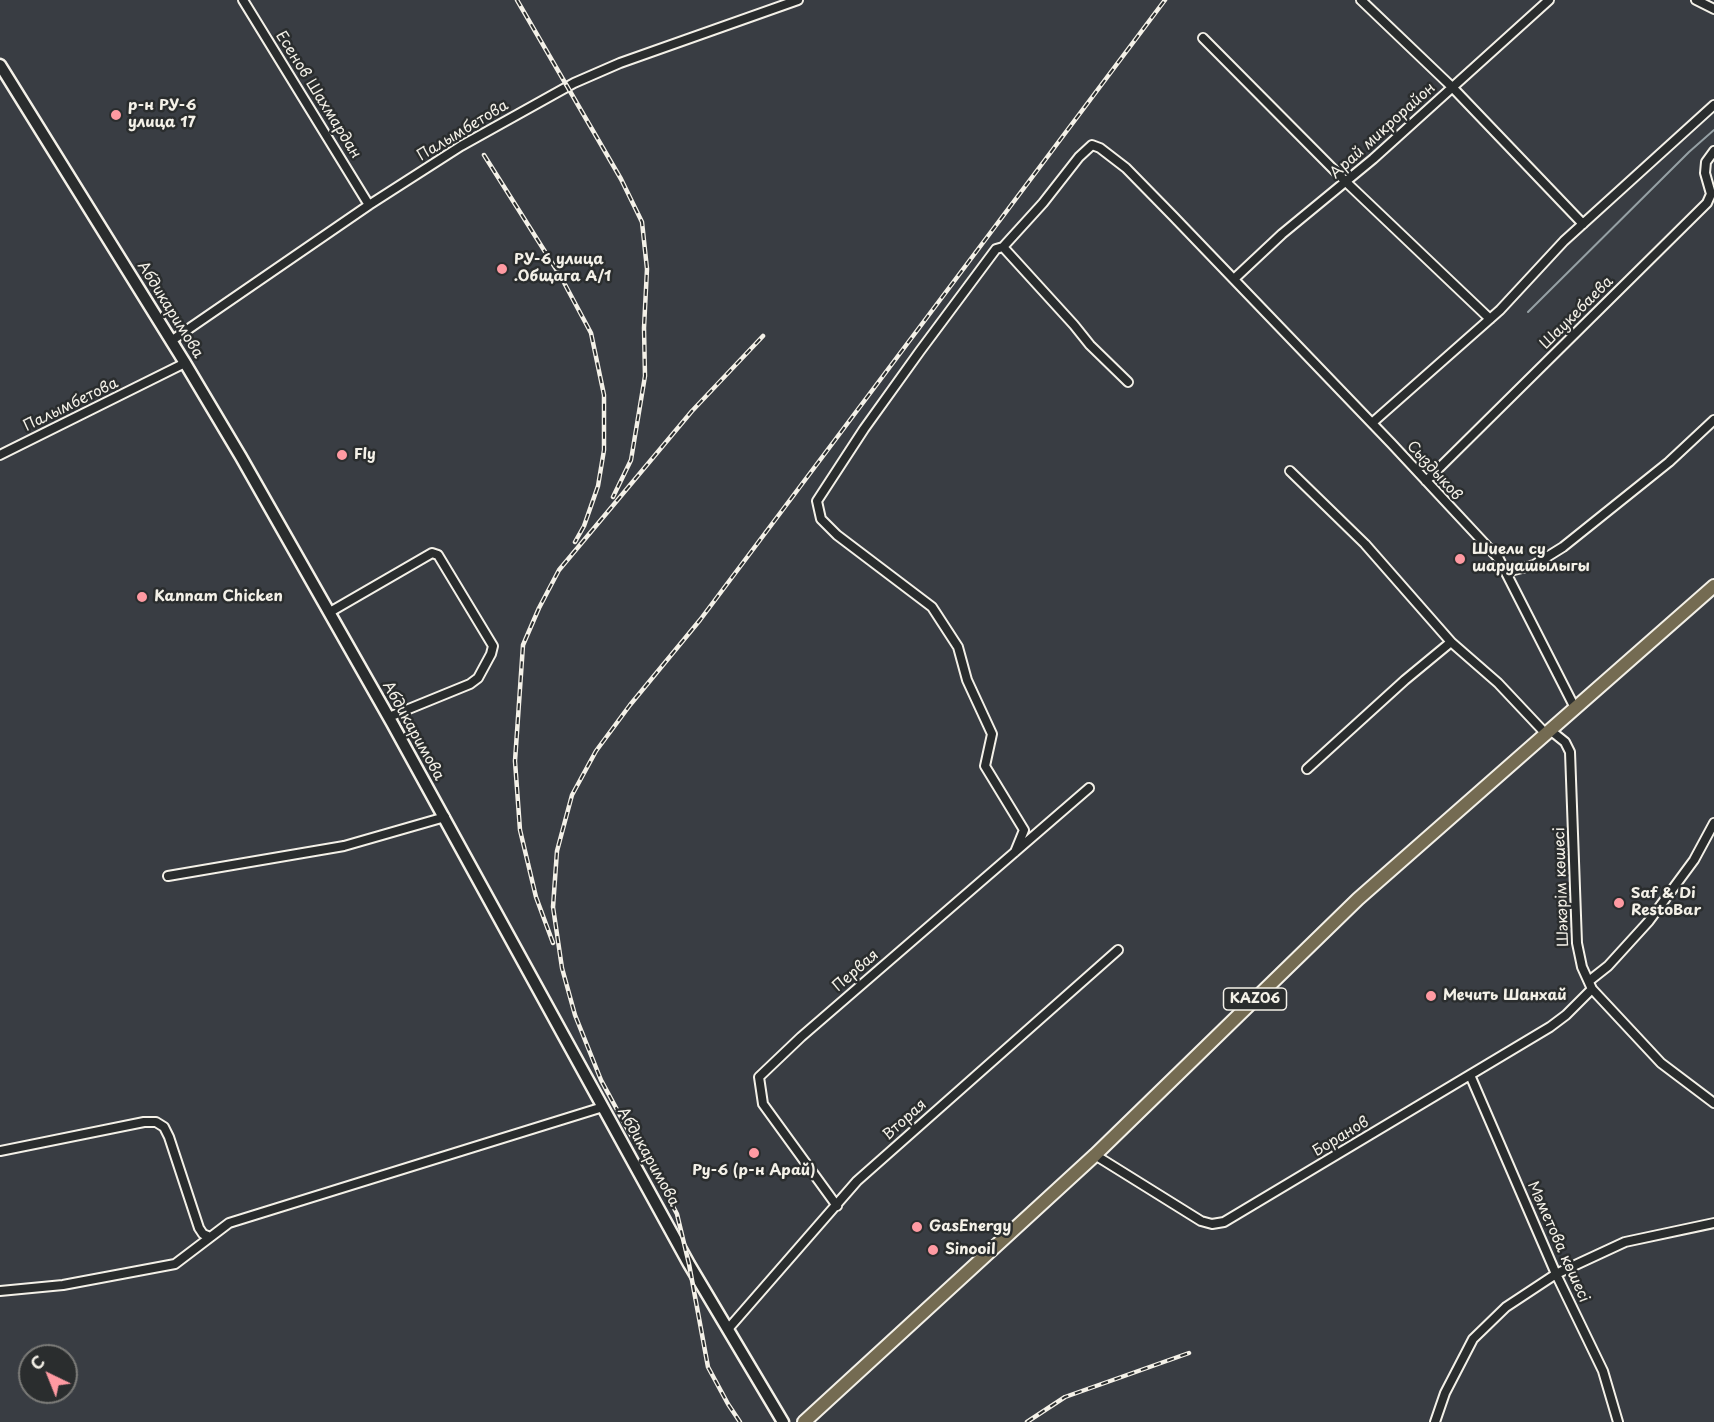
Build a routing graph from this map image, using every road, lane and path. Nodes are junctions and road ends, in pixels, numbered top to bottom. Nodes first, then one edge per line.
1 (243, 0) edge
2 (798, 0) edge
3 (1361, 0) edge
4 (1548, 0) edge
5 (1696, 0) edge
6 (1714, 9) edge
7 (1203, 38) dead end
8 (0, 65) edge
9 (1452, 87) junction
10 (1714, 105) edge
11 (1714, 151) edge
12 (1346, 182) junction
13 (369, 205) junction
14 (1583, 224) junction
15 (1003, 247) junction
16 (1234, 279) junction
17 (1490, 320) junction
18 (171, 341) junction
19 (185, 363) junction
20 (1128, 382) dead end
21 (1714, 420) edge
22 (1372, 423) junction
23 (0, 455) edge
24 (1290, 471) dead end
25 (1426, 481) junction
26 (1506, 572) junction
27 (1714, 586) edge
28 (330, 612) junction
29 (1451, 642) junction
30 (1575, 708) junction
31 (389, 717) junction
32 (1548, 732) junction
33 (1307, 770) dead end
34 (1089, 788) dead end
35 (445, 817) junction
36 (1714, 823) edge
37 (1015, 852) junction
38 (168, 876) dead end
39 (1118, 950) dead end
40 (1590, 985) junction
41 (1470, 1075) junction
42 (1714, 1103) edge
43 (603, 1107) junction
44 (0, 1151) edge
45 (1095, 1155) junction
46 (837, 1206) junction
47 (1714, 1223) edge
48 (210, 1237) junction
49 (1557, 1274) junction
50 (0, 1291) edge
51 (728, 1329) junction
52 (783, 1422) edge
53 (804, 1422) edge
54 (1435, 1422) edge
55 (1618, 1422) edge

1 - 13 street, Есенов Шахмардан
2 - 13 street, Палымбетова
3 - 9 street
4 - 9 street, Арай микрорайон
5 - 6 street
7 - 12 street
8 - 18 main road, Абдикаримова
9 - 12 street, Арай микрорайон
9 - 14 street
10 - 14 street
11 - 25 street, Шаукебаева
12 - 16 street, Арай микрорайон
12 - 17 street
13 - 18 street, Палымбетова
14 - 17 street
15 - 16 street, Сыздыков
15 - 20 street
15 - 37 street
16 - 22 street, Сыздыков
17 - 22 street
18 - 19 main road, Абдикаримова
19 - 23 street, Палымбетова
19 - 28 main road, Абдикаримова
21 - 26 street
22 - 25 street, Сыздыков
24 - 29 street, Шәкәрім көшесі
25 - 26 street, Сыздыков
26 - 30 street, Сыздыков
27 - 30 main road, KАZ06
28 - 31 main road, Абдикаримова
28 - 31 street
29 - 32 street, Шәкәрім көшесі
29 - 33 street
30 - 32 main road, KАZ06
31 - 35 main road, Абдикаримова
32 - 40 street, Шәкәрім көшесі
32 - 45 main road, KАZ06
34 - 37 street, Первая
35 - 38 street
35 - 43 main road, Абдикаримова
36 - 40 street, Боранов
37 - 46 street, Первая
39 - 46 street, Вторая
40 - 41 street, Боранов
40 - 42 street, Шәкәрім көшесі
41 - 45 street, Боранов
41 - 49 street, Мәметова көшесі
43 - 48 street
43 - 51 main road, Абдикаримова
44 - 48 street
45 - 53 main road, KАZ06
46 - 51 street, Вторая
47 - 49 street
48 - 50 street
49 - 54 street
49 - 55 street, Мәметова көшесі
51 - 52 main road, Абдикаримова

